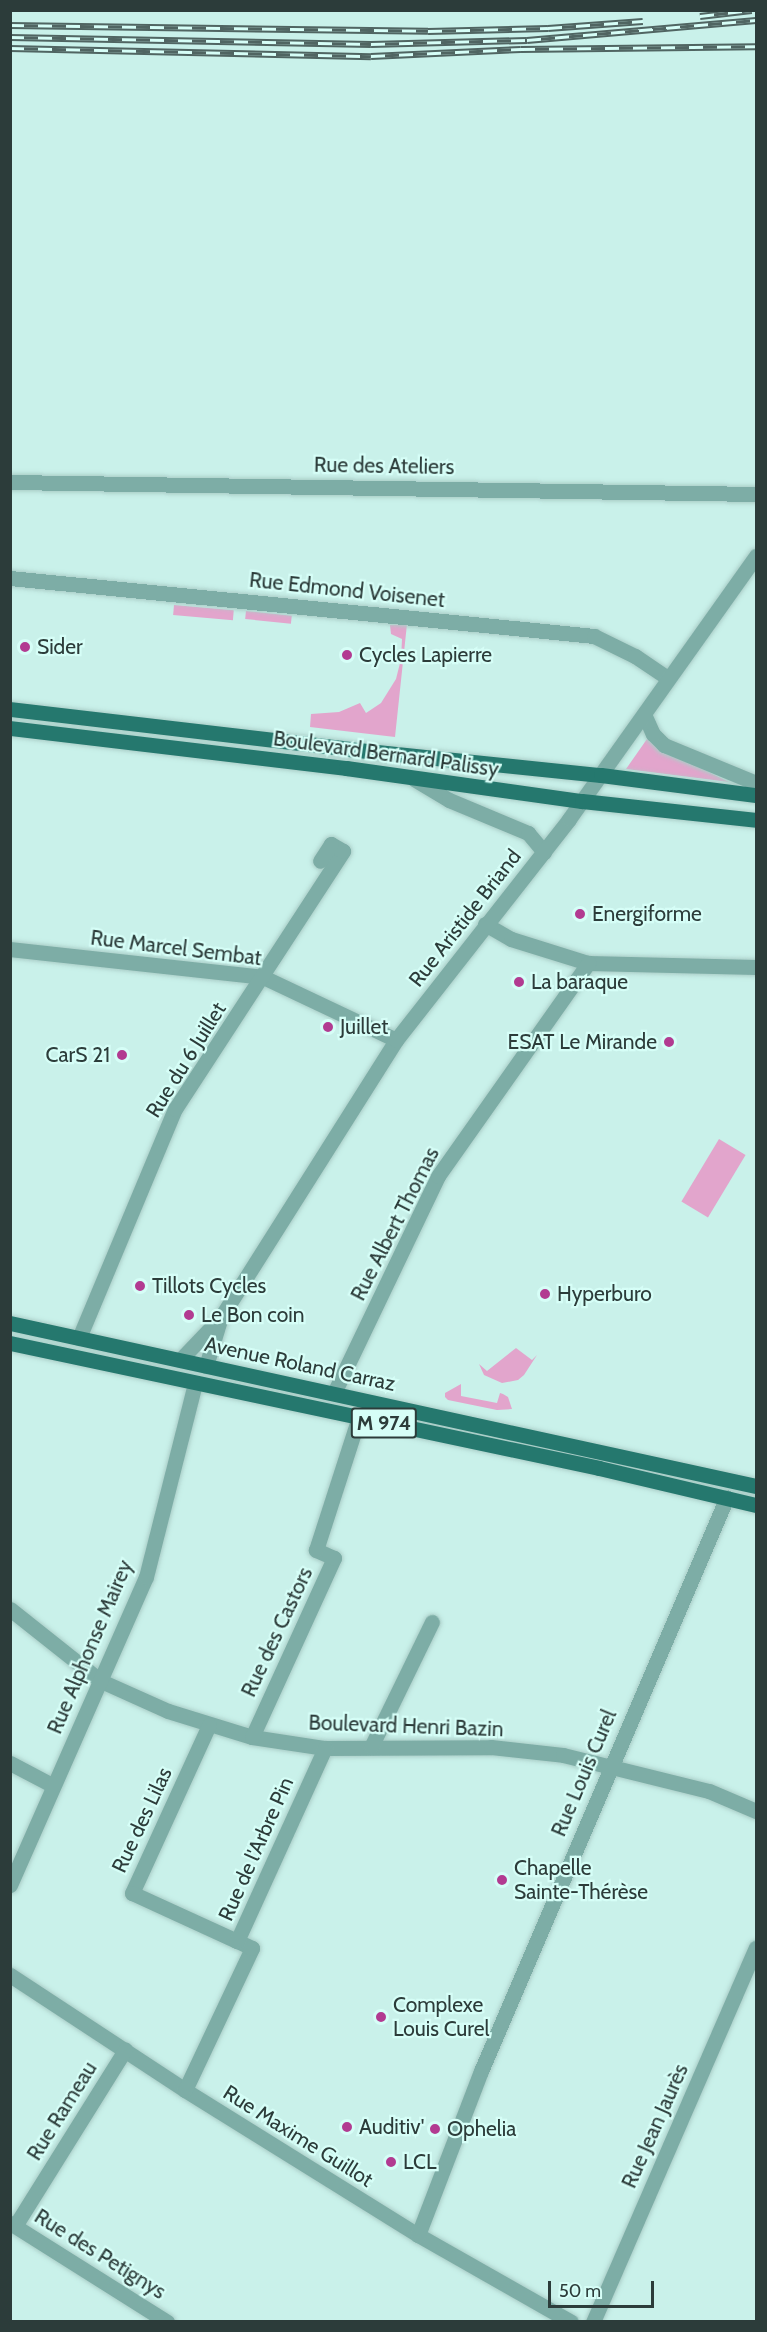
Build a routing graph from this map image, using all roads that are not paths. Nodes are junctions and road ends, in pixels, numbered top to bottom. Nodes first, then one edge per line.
1 (10, 482) edge
2 (756, 494) edge
3 (756, 556) edge
4 (10, 578) edge
5 (668, 678) junction
6 (10, 709) edge
7 (644, 714) junction
8 (10, 728) edge
9 (601, 775) junction
10 (414, 779) junction
11 (756, 783) edge
12 (756, 795) edge
13 (582, 801) junction
14 (756, 820) edge
15 (544, 852) junction
16 (320, 861) dead end
17 (486, 924) junction
18 (10, 949) edge
19 (588, 963) junction
20 (756, 967) edge
21 (263, 977) junction
22 (396, 1040) junction
23 (221, 1317) junction
24 (10, 1323) edge
25 (79, 1338) junction
26 (10, 1343) edge
27 (180, 1360) junction
28 (206, 1366) junction
29 (159, 1376) junction
30 (195, 1384) junction
31 (334, 1393) junction
32 (359, 1417) junction
33 (756, 1486) edge
34 (727, 1497) junction
35 (756, 1505) edge
36 (10, 1609) edge
37 (432, 1622) dead end
38 (101, 1682) junction
39 (209, 1725) junction
40 (252, 1737) junction
41 (371, 1747) junction
42 (325, 1748) junction
43 (10, 1763) edge
44 (610, 1765) junction
45 (52, 1785) junction
46 (756, 1811) edge
47 (10, 1885) edge
48 (237, 1941) junction
49 (756, 1948) edge
50 (10, 1975) edge
51 (125, 2050) junction
52 (185, 2090) junction
53 (13, 2224) edge
54 (418, 2235) junction
55 (167, 2322) edge
56 (570, 2322) edge
57 (593, 2322) edge

1 - 2 street, Rue des Ateliers
3 - 5 street, Rue Aristide Briand
4 - 5 street, Rue Edmond Voisenet
5 - 7 street, Rue Aristide Briand
6 - 9 main road, Boulevard Bernard Palissy
7 - 9 street, Rue Aristide Briand
7 - 11 street
8 - 10 main road, Boulevard Bernard Palissy
9 - 12 main road, Boulevard Bernard Palissy
9 - 13 street, Rue Aristide Briand
10 - 13 main road, Boulevard Bernard Palissy
10 - 15 street
13 - 14 main road, Boulevard Bernard Palissy
13 - 15 street, Rue Aristide Briand
15 - 17 street, Rue Aristide Briand
16 - 21 street, Rue du 6 Juillet
17 - 19 street
17 - 22 street, Rue Aristide Briand
18 - 21 street, Rue Marcel Sembat
19 - 20 street
19 - 31 street, Rue Albert Thomas
21 - 22 street, Rue Marcel Sembat
21 - 25 street, Rue du 6 Juillet
22 - 23 street, Rue Aristide Briand
23 - 27 street, Rue Aristide Briand
23 - 28 street, Rue Aristide Briand
24 - 25 main road, Avenue Roland Carraz / M 974
25 - 27 main road, Avenue Roland Carraz / M 974
26 - 29 main road, Avenue Roland Carraz / M 974
27 - 28 main road, Avenue Roland Carraz / M 974
28 - 29 main road
28 - 31 main road, Avenue Roland Carraz / M 974
29 - 30 main road, Avenue Roland Carraz / M 974
30 - 32 main road, Avenue Roland Carraz / M 974
30 - 38 street, Rue Alphonse Mairey
31 - 33 main road, Avenue Roland Carraz / M 974
32 - 34 main road, Avenue Roland Carraz / M 974
32 - 40 street, Rue des Castors
34 - 35 main road, Avenue Roland Carraz / M 974
34 - 44 street, Rue Louis Curel
36 - 38 street, Boulevard Henri Bazin
37 - 41 street
38 - 39 street, Boulevard Henri Bazin
38 - 45 street, Rue Alphonse Mairey
39 - 40 street, Boulevard Henri Bazin
39 - 48 street, Rue des Lilas
40 - 42 street, Boulevard Henri Bazin
41 - 42 street, Boulevard Henri Bazin
41 - 44 street, Boulevard Henri Bazin
42 - 48 street, Rue de l'Arbre Pin
43 - 45 street
44 - 46 street, Boulevard Henri Bazin
44 - 54 street, Rue Louis Curel
45 - 47 street, Rue Alphonse Mairey
48 - 52 street, Rue de l'Arbre Pin
49 - 57 street, Rue Jean Jaurès
50 - 51 street, Rue Maxime Guillot
51 - 52 street, Rue Maxime Guillot
51 - 53 street, Rue Rameau
52 - 54 street, Rue Maxime Guillot
53 - 55 street, Rue des Petignys
54 - 56 street, Rue Maxime Guillot

